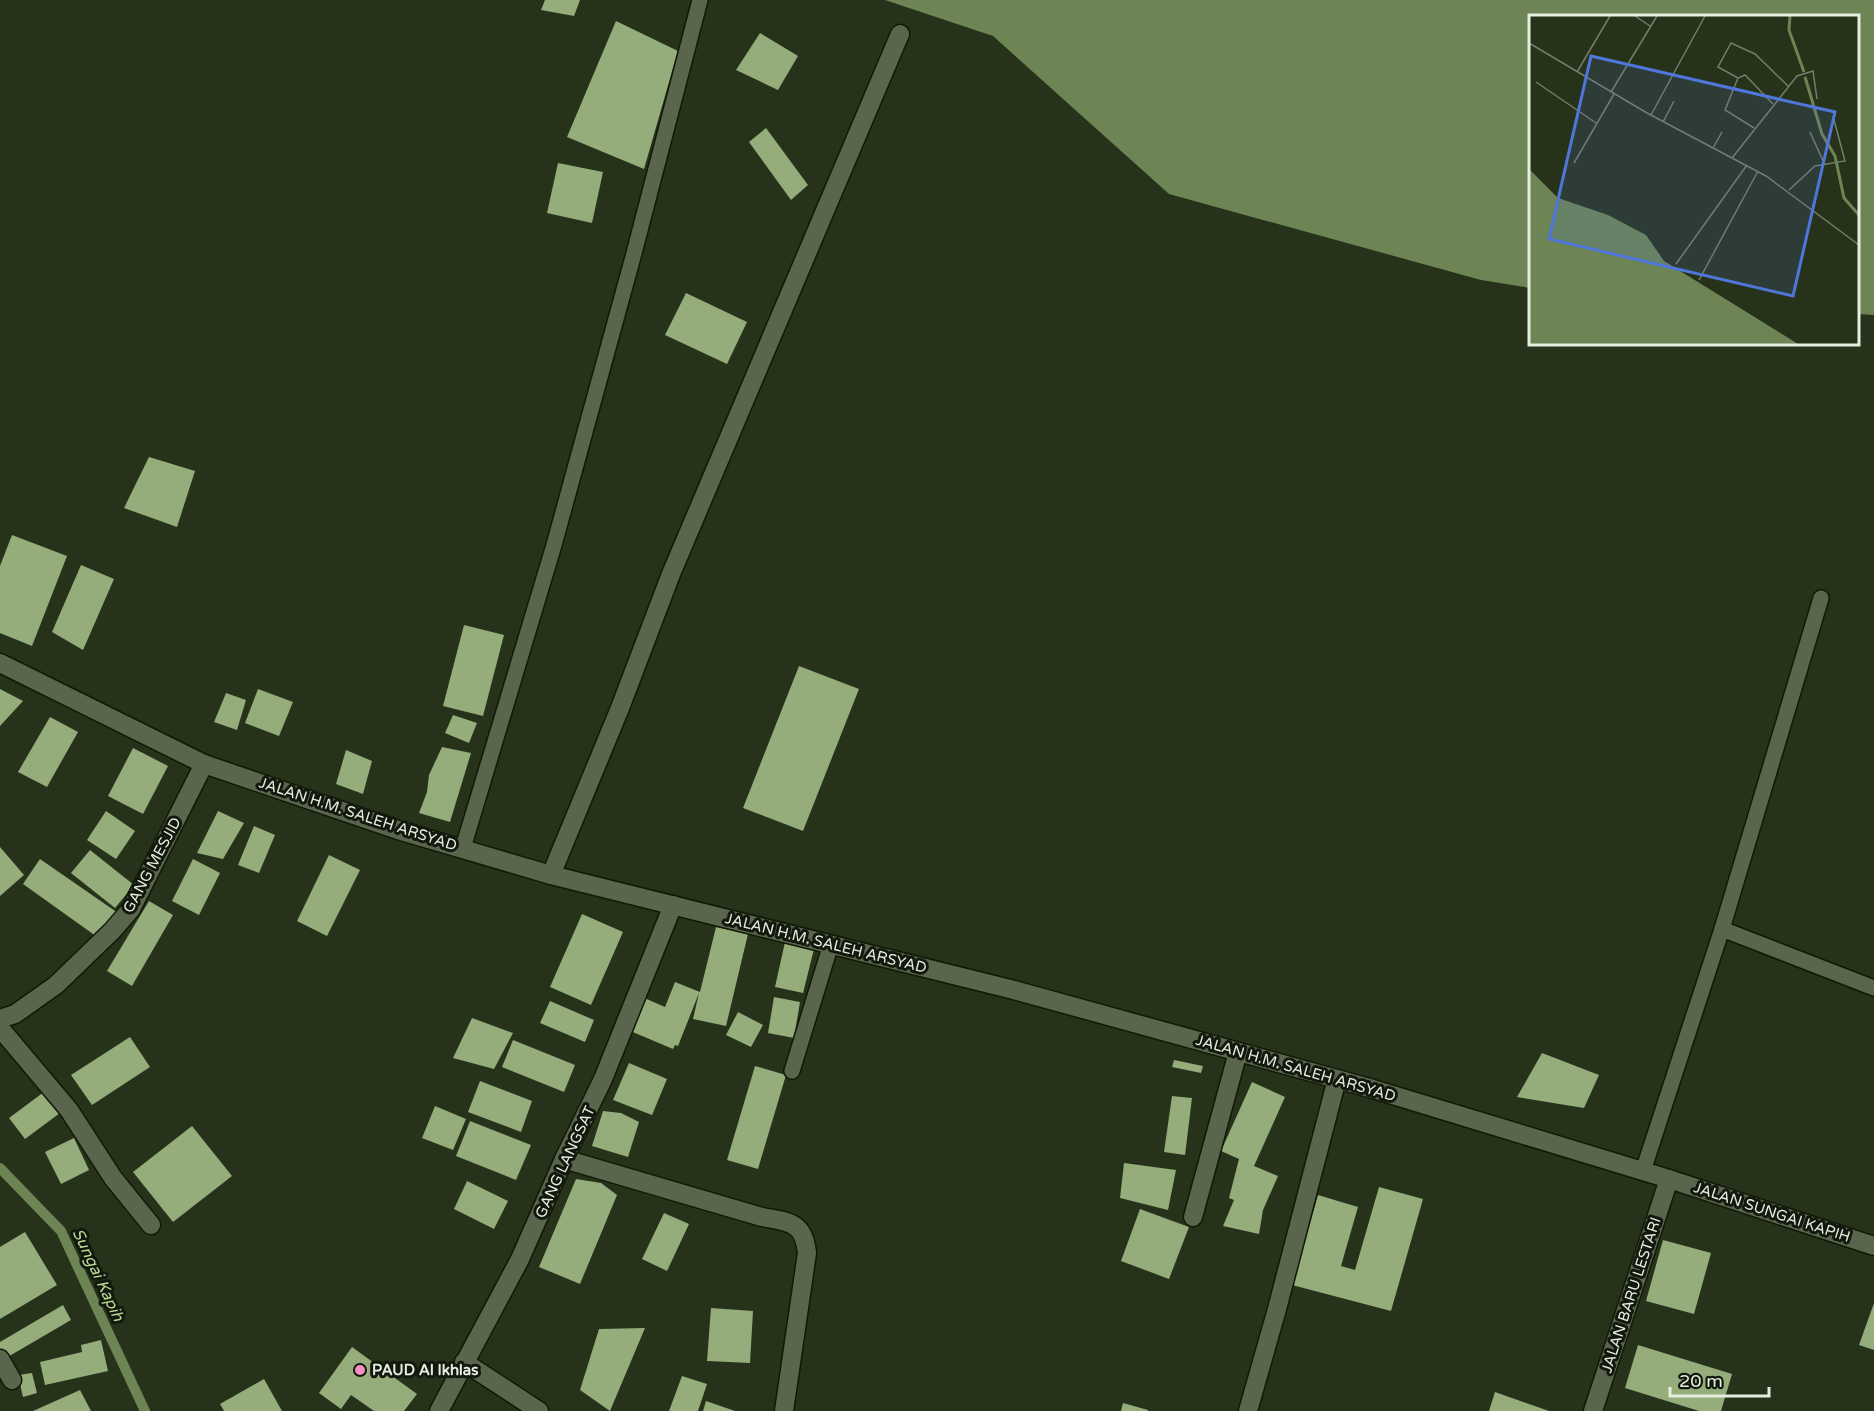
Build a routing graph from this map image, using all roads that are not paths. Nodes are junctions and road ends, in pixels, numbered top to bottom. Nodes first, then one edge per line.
1 (700, 0) edge
2 (900, 34) dead end
3 (1821, 598) dead end
4 (0, 663) edge
5 (204, 764) junction
6 (463, 848) junction
7 (551, 874) junction
8 (673, 905) junction
9 (1722, 929) junction
10 (831, 944) junction
11 (1874, 988) edge
12 (0, 1018) edge
13 (0, 1028) edge
14 (1238, 1052) junction
15 (792, 1071) dead end
16 (1337, 1079) junction
17 (564, 1159) junction
18 (1643, 1171) junction
19 (1669, 1179) junction
20 (1193, 1217) dead end
21 (151, 1225) dead end
22 (1874, 1246) edge
23 (0, 1359) edge
24 (464, 1362) junction
25 (12, 1380) dead end
26 (440, 1411) edge
27 (539, 1411) edge
28 (784, 1411) edge
29 (1248, 1411) edge
30 (1593, 1411) edge

1 - 6 lane
2 - 7 street
3 - 9 lane
4 - 5 street, JALAN H.M. SALEH ARSYAD
5 - 6 street, JALAN H.M. SALEH ARSYAD
5 - 12 street, GANG MESJID
6 - 7 street, JALAN H.M. SALEH ARSYAD
7 - 8 street, JALAN H.M. SALEH ARSYAD
8 - 10 street, JALAN H.M. SALEH ARSYAD
8 - 17 street, GANG LANGSAT
9 - 11 lane
9 - 18 lane
10 - 14 street, JALAN H.M. SALEH ARSYAD
10 - 15 lane
13 - 21 street
14 - 16 street, JALAN H.M. SALEH ARSYAD
14 - 20 street
16 - 18 street, JALAN H.M. SALEH ARSYAD
16 - 29 street
17 - 24 street, GANG LANGSAT
17 - 28 street
18 - 19 street, JALAN H.M. SALEH ARSYAD
19 - 22 street, JALAN SUNGAI KAPIH
19 - 30 street, JALAN BARU LESTARI
23 - 25 street
24 - 26 street, GANG LANGSAT
24 - 27 street

